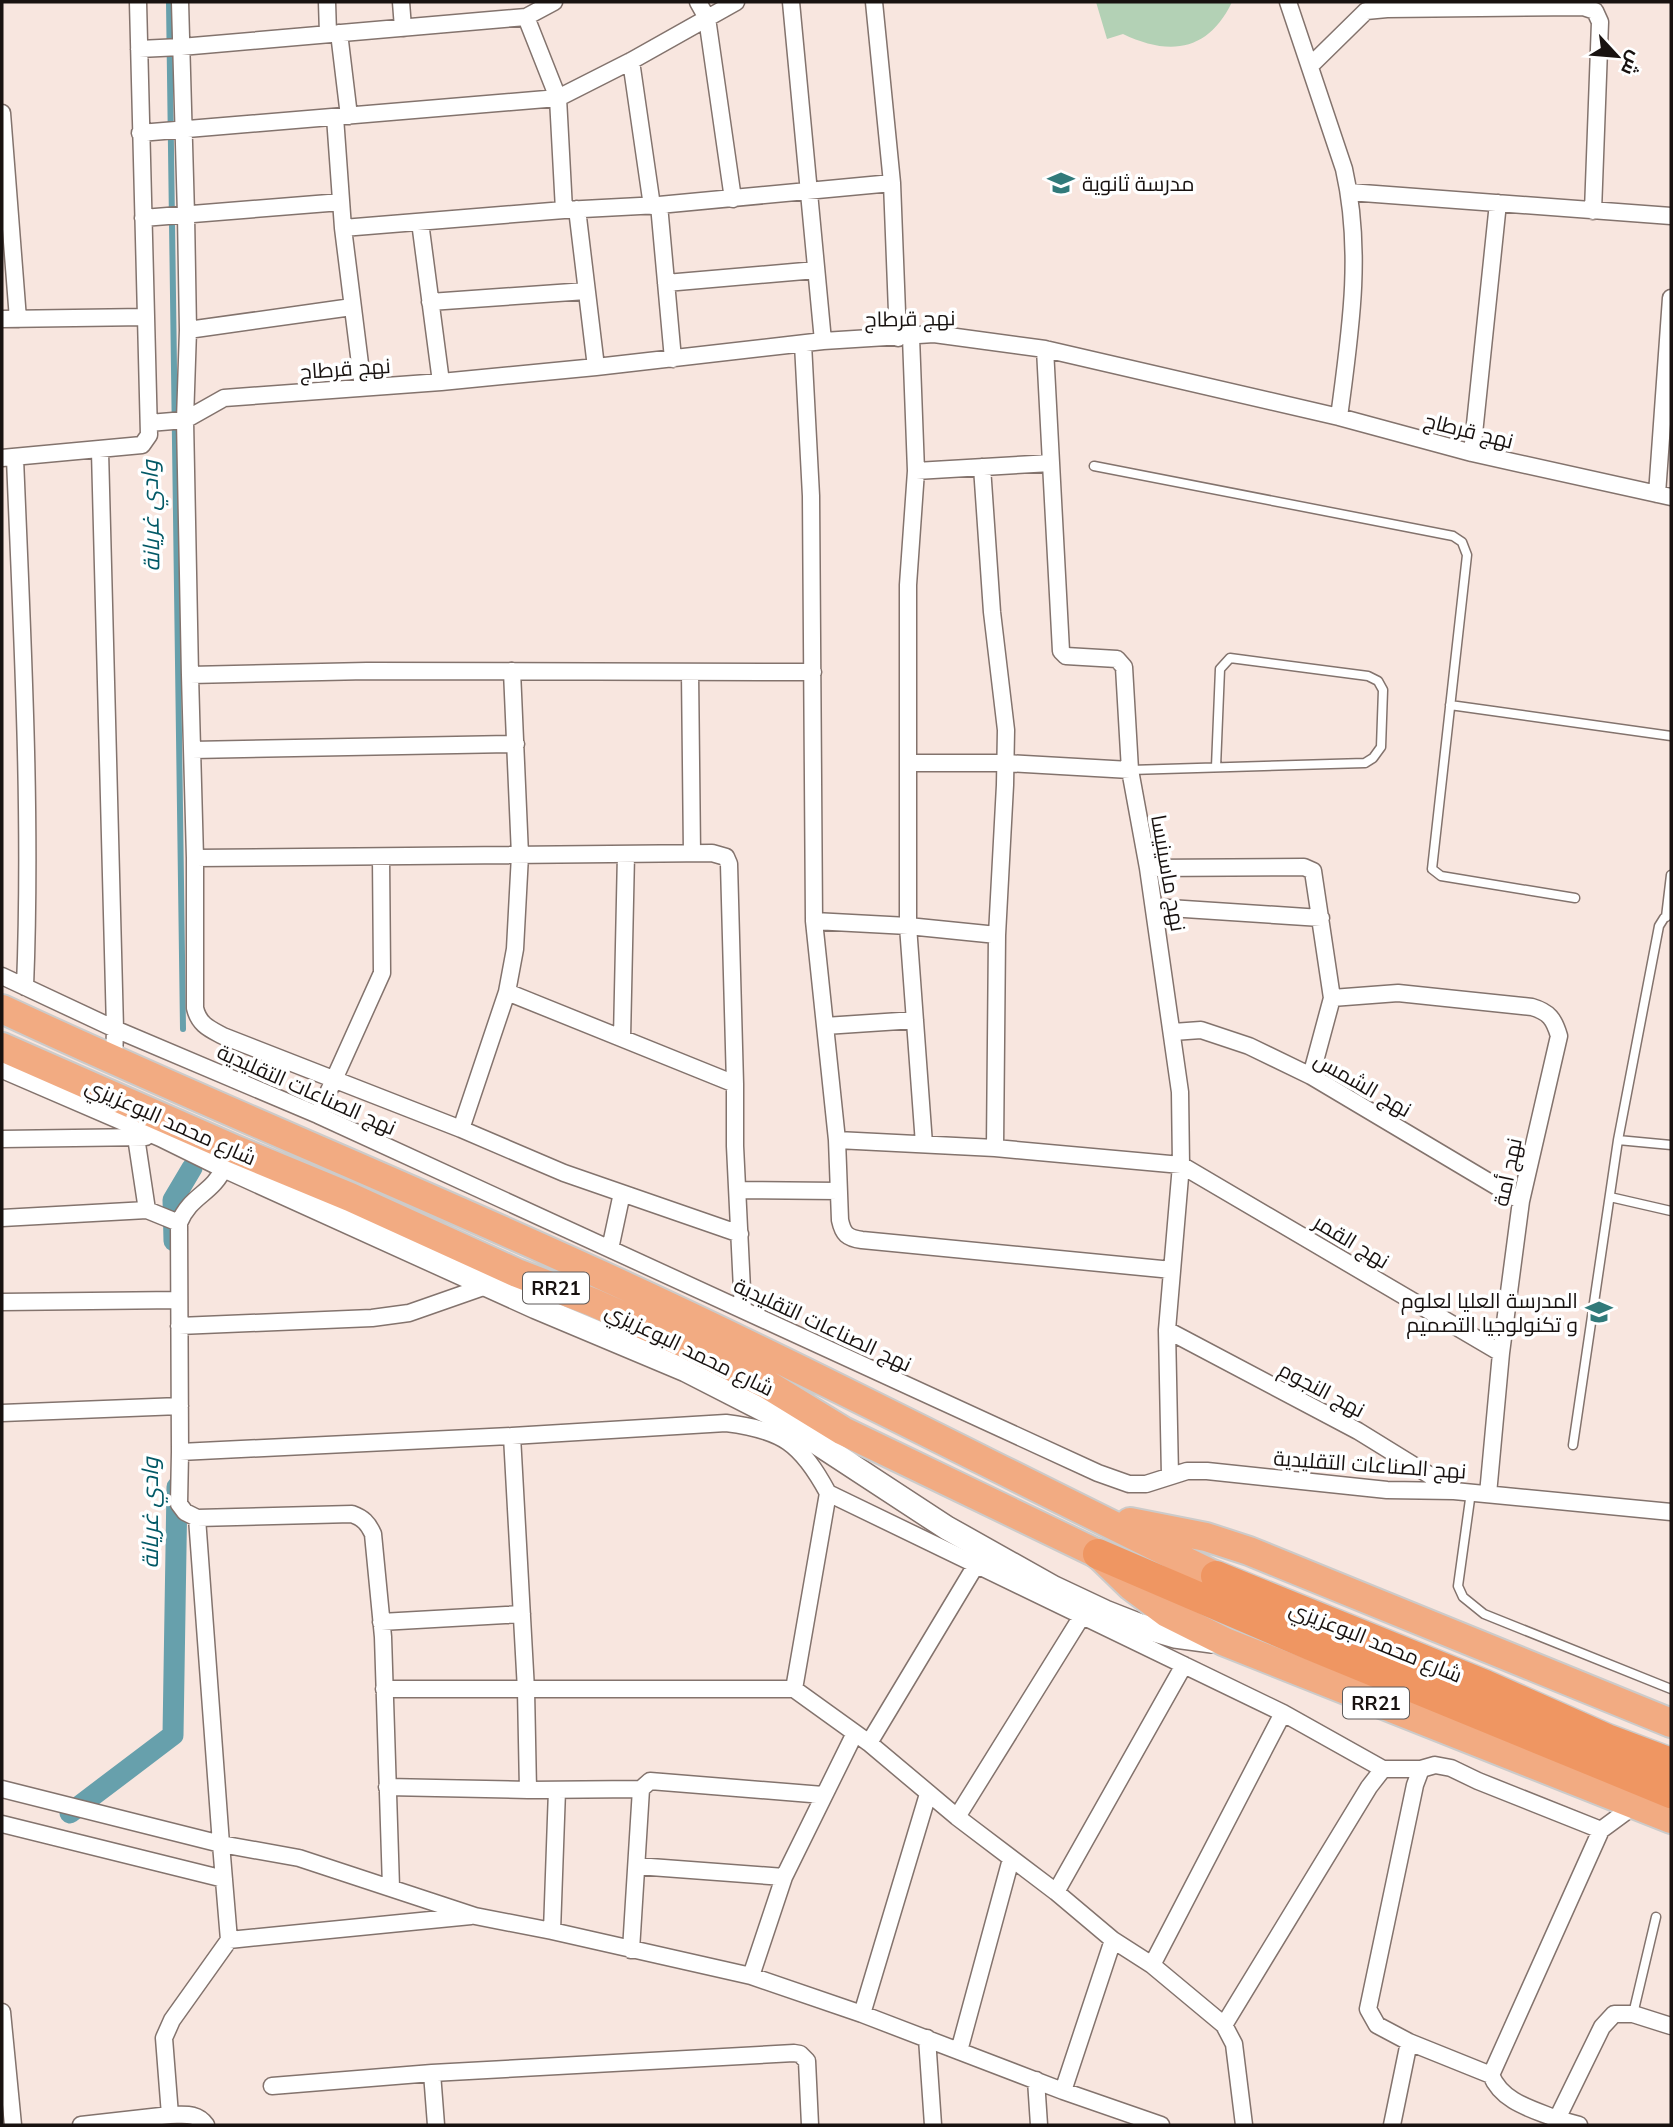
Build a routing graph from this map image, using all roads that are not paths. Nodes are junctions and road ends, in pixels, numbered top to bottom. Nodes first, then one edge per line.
1 (138, 2) edge
2 (180, 2) edge
3 (327, 2) edge
4 (401, 2) edge
5 (554, 2) edge
6 (698, 2) edge
7 (736, 2) edge
8 (791, 2) edge
9 (874, 2) edge
10 (1288, 2) edge
11 (526, 17) junction
12 (707, 18) junction
13 (403, 27) junction
14 (334, 34) junction
15 (181, 47) junction
16 (139, 49) junction
17 (631, 61) junction
18 (1310, 66) junction
19 (558, 98) junction
20 (2, 113) edge
21 (342, 116) junction
22 (183, 130) junction
23 (140, 133) junction
24 (892, 183) junction
25 (1349, 192) junction
26 (808, 193) junction
27 (733, 199) junction
28 (341, 202) junction
29 (1498, 203) junction
30 (656, 205) junction
31 (571, 209) junction
32 (1593, 211) junction
33 (186, 215) junction
34 (1671, 216) edge
35 (143, 218) junction
36 (421, 222) junction
37 (343, 228) junction
38 (816, 270) junction
39 (666, 283) junction
40 (586, 291) junction
41 (1671, 298) edge
42 (430, 302) junction
43 (352, 307) junction
44 (146, 317) junction
45 (10, 319) edge
46 (188, 330) junction
47 (905, 337) junction
48 (823, 341) junction
49 (803, 344) junction
50 (1045, 349) junction
51 (673, 359) junction
52 (596, 367) junction
53 (441, 382) junction
54 (363, 388) junction
55 (1339, 417) junction
56 (184, 420) junction
57 (154, 423) junction
58 (100, 451) junction
59 (1472, 453) junction
60 (8, 458) edge
61 (1051, 463) junction
62 (1094, 466) dead end
63 (982, 467) junction
64 (916, 471) junction
65 (1664, 496) edge
66 (512, 671) junction
67 (690, 672) junction
68 (813, 672) junction
69 (190, 675) junction
70 (1450, 705) junction
71 (1671, 736) edge
72 (516, 744) junction
73 (192, 750) junction
74 (908, 763) junction
75 (1006, 764) junction
76 (1216, 768) junction
77 (1130, 770) junction
78 (692, 853) junction
79 (626, 854) junction
80 (520, 855) junction
81 (381, 857) junction
82 (195, 858) junction
83 (1148, 868) junction
84 (1671, 875) edge
85 (1575, 898) dead end
86 (1154, 908) junction
87 (1669, 915) edge
88 (1321, 918) junction
89 (814, 921) junction
90 (908, 926) junction
91 (997, 935) junction
92 (2, 976) edge
93 (26, 987) junction
94 (507, 992) junction
95 (1332, 998) junction
96 (2, 1009) edge
97 (915, 1020) junction
98 (825, 1026) junction
99 (115, 1029) junction
100 (1173, 1032) junction
101 (622, 1038) junction
102 (2, 1047) edge
103 (114, 1061) junction
104 (2, 1066) edge
105 (1311, 1076) junction
106 (333, 1079) junction
107 (735, 1084) junction
108 (318, 1115) junction
109 (166, 1127) junction
110 (461, 1129) junction
111 (136, 1138) junction
112 (2, 1139) edge
113 (837, 1140) junction
114 (1618, 1140) junction
115 (924, 1144) junction
116 (1671, 1146) edge
117 (995, 1148) junction
118 (1181, 1165) junction
119 (225, 1166) junction
120 (738, 1190) junction
121 (839, 1191) junction
122 (622, 1193) junction
123 (1610, 1197) junction
124 (1521, 1201) junction
125 (147, 1210) junction
126 (1671, 1211) edge
127 (2, 1217) edge
128 (178, 1223) junction
129 (740, 1234) junction
130 (610, 1249) junction
131 (1172, 1270) junction
132 (517, 1273) junction
133 (490, 1285) junction
134 (179, 1300) junction
135 (2, 1302) edge
136 (743, 1310) junction
137 (179, 1326) junction
138 (1167, 1330) junction
139 (1502, 1353) junction
140 (180, 1406) junction
141 (2, 1413) edge
142 (512, 1436) junction
143 (1573, 1446) dead end
144 (180, 1452) junction
145 (1170, 1476) junction
146 (1454, 1491) junction
147 (828, 1493) junction
148 (1479, 1493) junction
149 (1083, 1512) junction
150 (1671, 1513) edge
151 (197, 1518) junction
152 (1098, 1555) junction
153 (976, 1564) junction
154 (1216, 1576) joint
155 (522, 1614) junction
156 (1082, 1616) junction
157 (381, 1622) junction
158 (1225, 1642) junction
159 (1184, 1665) junction
160 (384, 1689) junction
161 (794, 1689) junction
162 (1671, 1689) edge
163 (526, 1690) junction
164 (1283, 1713) junction
165 (1671, 1723) edge
166 (855, 1733) junction
167 (869, 1743) junction
168 (1671, 1763) edge
169 (1383, 1769) junction
170 (1421, 1769) junction
171 (387, 1787) junction
172 (2, 1789) edge
173 (641, 1789) junction
174 (527, 1790) junction
175 (557, 1790) junction
176 (1671, 1793) edge
177 (928, 1794) junction
178 (823, 1795) junction
179 (1635, 1805) junction
180 (957, 1817) junction
181 (1671, 1819) edge
182 (2, 1824) edge
183 (1601, 1830) junction
184 (221, 1844) junction
185 (1011, 1859) junction
186 (637, 1866) junction
187 (784, 1877) junction
188 (224, 1879) junction
189 (391, 1887) junction
190 (1056, 1892) junction
191 (475, 1916) junction
192 (1656, 1917) dead end
193 (552, 1931) junction
194 (229, 1940) junction
195 (1113, 1940) junction
196 (631, 1950) junction
197 (1152, 1965) junction
198 (751, 1976) junction
199 (2, 2012) edge
200 (862, 2014) junction
201 (1633, 2014) junction
202 (1224, 2025) junction
203 (1671, 2026) edge
204 (927, 2038) junction
205 (1409, 2042) junction
206 (959, 2051) junction
207 (432, 2073) junction
208 (1491, 2076) junction
209 (1036, 2080) junction
210 (272, 2086) dead end
211 (1063, 2091) junction
212 (170, 2115) junction
213 (1557, 2119) junction
214 (1154, 2124) edge
215 (13, 2125) edge
216 (81, 2125) edge
217 (206, 2125) edge
218 (436, 2125) edge
219 (810, 2125) edge
220 (933, 2125) edge
221 (1040, 2125) edge
222 (1244, 2125) edge
223 (1391, 2125) edge
224 (1579, 2125) edge

1 - 16 street
2 - 15 street
3 - 14 street
4 - 13 street
5 - 11 street
6 - 12 street
7 - 12 street
8 - 26 street
9 - 24 street
10 - 18 street
11 - 13 street
11 - 19 street
12 - 17 street
12 - 27 street
13 - 14 street
14 - 15 street
14 - 21 street
15 - 16 street
15 - 22 street
16 - 23 street
17 - 19 street
17 - 30 street
18 - 25 street
18 - 32 street
19 - 21 street
19 - 31 street
20 - 45 street
21 - 22 street
21 - 28 street
22 - 23 street
22 - 33 street
23 - 35 street
24 - 26 street
24 - 47 street
25 - 29 street
25 - 55 street
26 - 27 street
26 - 38 street
27 - 30 street
28 - 33 street
28 - 37 street
29 - 32 street
29 - 59 street
30 - 31 street
30 - 39 street
31 - 36 street
31 - 40 street
32 - 34 street
33 - 35 street
33 - 46 street
35 - 44 street
36 - 37 street
36 - 42 street
37 - 43 street
38 - 39 street
38 - 48 street
39 - 51 street
40 - 42 street
40 - 52 street
41 - 65 street
42 - 53 street
43 - 46 street
43 - 54 street
44 - 45 street
44 - 57 street
46 - 56 street
47 - 48 street, نهج قرطاج
47 - 50 street, نهج قرطاج
47 - 64 street
48 - 49 street, نهج قرطاج
49 - 51 street, نهج قرطاج
49 - 68 street
50 - 55 street, نهج قرطاج
50 - 61 street
51 - 52 street, نهج قرطاج
52 - 53 street, نهج قرطاج
53 - 54 street, نهج قرطاج
54 - 56 street, نهج قرطاج
55 - 59 street, نهج قرطاج
56 - 57 street
56 - 69 street
57 - 58 street
58 - 60 street
58 - 99 street
59 - 65 street, نهج قرطاج
60 - 93 street
61 - 63 street
61 - 77 street, نهج ماسينيسا
62 - 70 lane
63 - 64 street
63 - 75 street
64 - 74 street
66 - 67 street
66 - 69 street
66 - 72 street
67 - 68 street
67 - 78 street
68 - 89 street
69 - 73 street
70 - 71 lane
70 - 85 lane
72 - 73 street
72 - 80 street
73 - 82 street
74 - 75 street
74 - 90 street
75 - 77 street
75 - 91 street
76 - 76 lane
76 - 77 lane
77 - 83 street, نهج ماسينيسا
78 - 79 street
78 - 107 street
79 - 80 street
79 - 101 street
80 - 81 street
80 - 94 street
81 - 82 street
81 - 106 street
82 - 106 street
83 - 86 street, نهج ماسينيسا
83 - 88 street
84 - 87 lane
86 - 88 street
86 - 100 street, نهج ماسينيسا
87 - 114 lane
88 - 95 street
89 - 90 street
89 - 98 street
90 - 91 street
90 - 97 street
91 - 117 street
92 - 93 street, نهج الصناعات التقليدية
93 - 99 street, نهج الصناعات التقليدية
94 - 101 street
94 - 110 street
95 - 105 street
95 - 124 street, نهج أمة
96 - 103 highway, شارع محمد البوعزيزي / RR21
97 - 98 street
97 - 115 street
98 - 113 street
99 - 103 street
99 - 108 street, نهج الصناعات التقليدية
100 - 105 street, نهج الشمس
100 - 118 street, نهج ماسينيسا
101 - 107 street
102 - 109 highway, شارع محمد البوعزيزي / RR21
103 - 149 highway, شارع محمد البوعزيزي / RR21
104 - 109 main road
105 - 124 street, نهج الشمس
106 - 108 street
106 - 110 street
107 - 120 street
108 - 130 street, نهج الصناعات التقليدية
109 - 111 street
109 - 119 main road
109 - 132 highway, شارع محمد البوعزيزي / RR21
110 - 122 street
111 - 112 street
111 - 125 street
113 - 115 street
113 - 121 street
114 - 116 lane
114 - 123 lane
115 - 117 street
117 - 118 street
118 - 131 street, نهج ماسينيسا
118 - 139 street, نهج القمر
119 - 128 street
119 - 133 main road
120 - 121 street
120 - 129 street
121 - 131 street
122 - 129 street
122 - 130 street
123 - 126 lane
123 - 143 lane
124 - 139 street, نهج أمة
125 - 127 street
125 - 128 street
128 - 134 street
129 - 136 street
130 - 136 street, نهج الصناعات التقليدية
131 - 138 street, نهج ماسينيسا
132 - 133 street
132 - 152 highway, شارع محمد البوعزيزي / RR21
133 - 137 street
133 - 158 main road
134 - 135 street
134 - 137 street
136 - 145 street, نهج الصناعات التقليدية
137 - 140 street
138 - 145 street, نهج ماسينيسا
138 - 146 street, نهج النجوم
139 - 148 street, نهج أمة
140 - 141 street
140 - 144 street
142 - 144 street
142 - 147 street
142 - 155 street
144 - 151 street
145 - 146 street, نهج الصناعات التقليدية
146 - 148 street, نهج الصناعات التقليدية
147 - 153 street
147 - 161 street
148 - 150 street, نهج الصناعات التقليدية
148 - 162 lane
149 - 154 highway, شارع محمد البوعزيزي / RR21
149 - 165 highway, شارع محمد البوعزيزي / RR21
151 - 157 street
151 - 184 street
152 - 158 highway, شارع محمد البوعزيزي / RR21
152 - 176 highway, شارع محمد البوعزيزي / RR21
153 - 156 street
153 - 167 street
154 - 168 highway, شارع محمد البوعزيزي / RR21
155 - 157 street
155 - 163 street
156 - 159 street
156 - 180 street
157 - 160 street
158 - 179 highway, شارع محمد البوعزيزي / RR21
159 - 164 street
159 - 190 street
160 - 163 street
160 - 171 street
161 - 163 street
161 - 166 street
163 - 174 street
164 - 169 street
164 - 197 street
166 - 167 street
166 - 178 street
167 - 177 street
169 - 170 street
169 - 202 street
170 - 183 street
170 - 205 street
171 - 174 street
171 - 189 street
172 - 184 street
173 - 175 street
173 - 178 street
173 - 186 street
174 - 175 street
175 - 193 street
177 - 180 street
177 - 200 street
178 - 187 street
179 - 181 highway, شارع محمد البوعزيزي / RR21
179 - 183 street
180 - 185 street
182 - 188 street
183 - 208 street
184 - 188 street
184 - 189 street
185 - 190 street
185 - 206 street
186 - 187 street
186 - 196 street
187 - 198 street
188 - 194 street
189 - 191 street
190 - 195 street
191 - 193 street
191 - 194 street
192 - 201 lane
193 - 196 street
194 - 212 street
195 - 197 street
195 - 211 street
196 - 198 street
197 - 202 street
198 - 200 street
199 - 215 street
200 - 204 street
201 - 203 street
201 - 213 street
202 - 222 street
204 - 206 street
204 - 220 street
205 - 208 street
205 - 223 street
206 - 209 street
207 - 210 street
207 - 218 street
207 - 219 street
208 - 213 street
209 - 211 street
209 - 221 street
211 - 214 street
212 - 216 street
212 - 217 street
213 - 224 street

